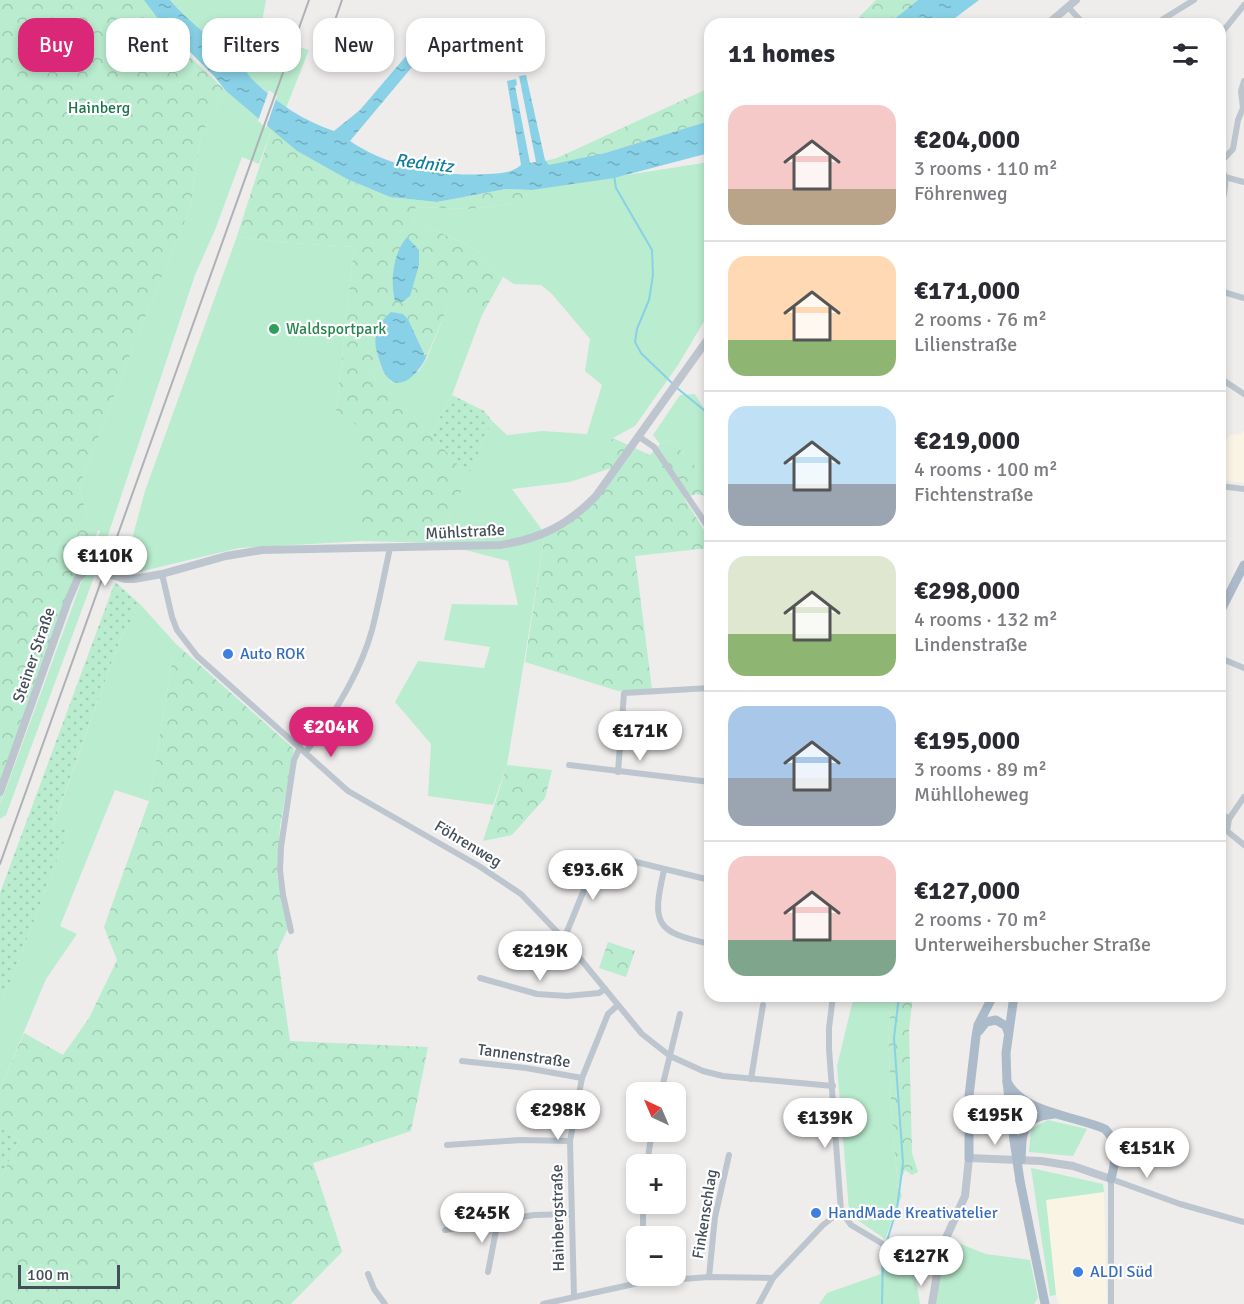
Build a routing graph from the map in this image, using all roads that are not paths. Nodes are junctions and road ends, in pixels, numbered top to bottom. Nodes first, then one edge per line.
1 (1076, 0) edge
2 (1194, 0) edge
3 (1238, 0) edge
4 (1244, 5) edge
5 (1068, 7) junction
6 (1055, 18) edge
7 (1078, 18) edge
8 (1165, 18) edge
9 (1226, 28) edge
10 (1244, 81) edge
11 (1226, 157) edge
12 (1226, 177) edge
13 (1244, 182) edge
14 (1226, 293) edge
15 (1244, 298) edge
16 (704, 344) edge
17 (1226, 382) edge
18 (1244, 394) edge
19 (638, 436) junction
20 (1226, 487) edge
21 (1244, 489) edge
22 (704, 521) edge
23 (390, 548) junction
24 (1244, 565) edge
25 (162, 574) junction
26 (127, 579) joint
27 (1226, 600) edge
28 (1226, 660) edge
29 (1244, 668) edge
30 (704, 688) edge
31 (300, 747) junction
32 (306, 752) junction
33 (568, 765) dead end
34 (618, 772) junction
35 (704, 781) edge
36 (0, 792) edge
37 (1244, 797) edge
38 (1226, 817) edge
39 (1229, 819) junction
40 (1244, 845) edge
41 (664, 870) junction
42 (704, 879) edge
43 (291, 931) dead end
44 (564, 939) junction
45 (704, 943) edge
46 (480, 978) dead end
47 (604, 989) junction
48 (832, 1002) edge
49 (990, 1002) edge
50 (1013, 1002) edge
51 (618, 1005) junction
52 (763, 1005) dead end
53 (680, 1014) dead end
54 (1008, 1032) junction
55 (976, 1036) junction
56 (670, 1056) junction
57 (462, 1061) dead end
58 (582, 1078) junction
59 (751, 1079) junction
60 (664, 1082) edge
61 (1007, 1082) junction
62 (832, 1086) junction
63 (1060, 1114) junction
64 (1018, 1140) junction
65 (570, 1141) junction
66 (447, 1145) dead end
67 (729, 1155) dead end
68 (969, 1158) junction
69 (1111, 1179) junction
70 (841, 1211) junction
71 (571, 1214) junction
72 (498, 1220) junction
73 (1244, 1222) edge
74 (445, 1230) dead end
75 (488, 1272) dead end
76 (936, 1273) junction
77 (368, 1274) dead end
78 (709, 1277) junction
79 (686, 1278) edge
80 (773, 1278) junction
81 (626, 1283) edge
82 (574, 1296) junction
83 (385, 1304) edge
84 (543, 1304) edge
85 (759, 1304) edge
86 (932, 1304) edge
87 (1045, 1304) edge
88 (1111, 1304) edge

1 - 5 street
2 - 8 street
3 - 4 street
4 - 9 street
5 - 6 street
5 - 7 street
10 - 11 street
12 - 13 street
14 - 15 street
16 - 19 street, Mühlstraße
17 - 18 street
19 - 22 street
19 - 23 street, Mühlstraße
20 - 21 street
23 - 25 street, Mühlstraße
23 - 32 street
24 - 27 main road
25 - 26 street, Mühlstraße
25 - 31 street, Föhrenweg
26 - 36 street, Steiner Straße
28 - 29 street
30 - 34 street
31 - 32 street, Föhrenweg
31 - 43 street
32 - 44 street, Föhrenweg
33 - 34 street
34 - 35 street
37 - 39 street
38 - 39 street
39 - 40 street
41 - 42 street
41 - 44 street
41 - 45 street
44 - 47 street, Föhrenweg
46 - 47 street
47 - 51 street, Föhrenweg
48 - 62 street
49 - 55 main road
50 - 54 main road
51 - 56 street, Föhrenweg
51 - 58 street, Hainbergstraße
52 - 59 street
53 - 56 street
54 - 55 main road
54 - 61 main road
55 - 68 main road
56 - 59 street, Föhrenweg
56 - 60 street
57 - 58 street, Tannenstraße
58 - 65 street, Hainbergstraße
59 - 62 street, Föhrenweg
61 - 63 main road
61 - 64 main road
62 - 70 street
63 - 64 main road
63 - 69 main road
64 - 87 main road, bridge
65 - 66 street
65 - 71 street, Hainbergstraße
67 - 78 street, Finkenschlag
68 - 69 street
68 - 76 street
69 - 73 street
69 - 88 street
70 - 76 street
70 - 80 street
71 - 72 street
71 - 82 street, Hainbergstraße
72 - 74 street
72 - 75 street
76 - 86 street
77 - 83 street
78 - 79 street
78 - 80 street
80 - 85 street
81 - 82 street
82 - 84 street

